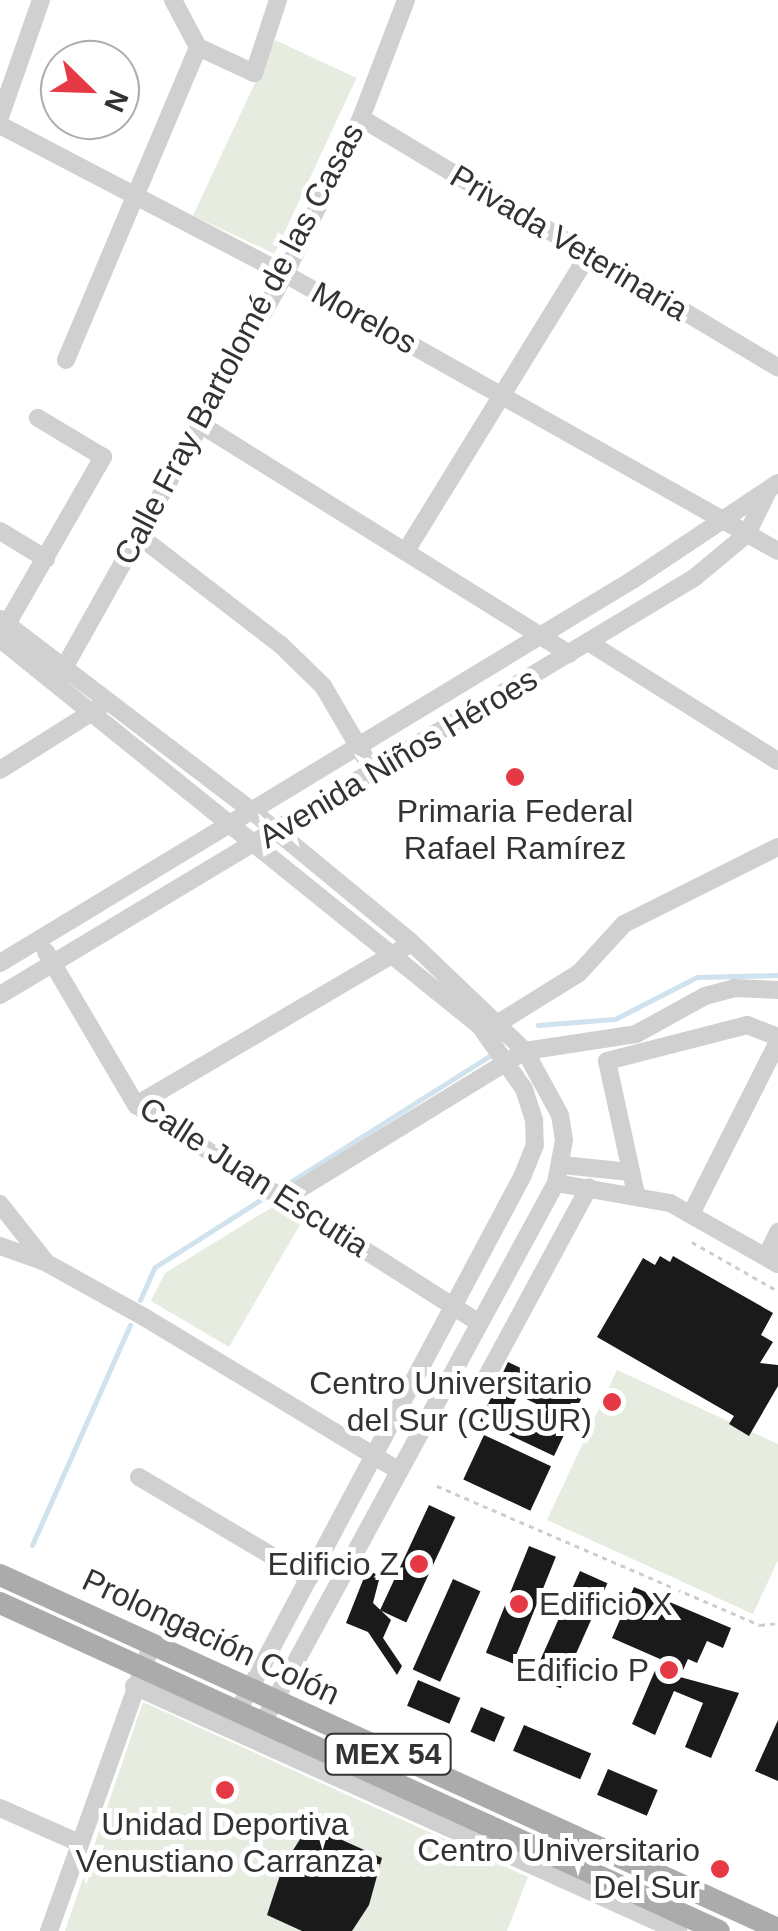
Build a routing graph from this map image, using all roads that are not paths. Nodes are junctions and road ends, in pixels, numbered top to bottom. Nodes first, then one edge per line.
1 (40, 0) edge
2 (173, 0) edge
3 (278, 0) edge
4 (406, 0) edge
5 (198, 47) junction
6 (361, 118) junction
7 (0, 121) edge
8 (134, 196) junction
9 (588, 254) junction
10 (284, 274) junction
11 (66, 360) dead end
12 (778, 368) edge
13 (501, 396) junction
14 (38, 418) dead end
15 (200, 424) junction
16 (773, 487) edge
17 (723, 520) junction
18 (0, 531) edge
19 (747, 534) junction
20 (138, 535) junction
21 (406, 551) junction
22 (778, 552) edge
23 (46, 560) junction
24 (634, 579) junction
25 (619, 624) junction
26 (2, 627) edge
27 (540, 634) junction
28 (588, 642) junction
29 (570, 654) junction
30 (60, 674) junction
31 (101, 706) junction
32 (359, 747) junction
33 (778, 761) edge
34 (0, 770) edge
35 (371, 770) junction
36 (252, 811) junction
37 (233, 824) junction
38 (276, 832) junction
39 (258, 843) junction
40 (778, 847) edge
41 (39, 940) junction
42 (406, 948) junction
43 (51, 962) junction
44 (0, 963) edge
45 (778, 990) edge
46 (0, 995) edge
47 (500, 1022) junction
48 (778, 1039) edge
49 (526, 1051) junction
50 (506, 1060) junction
51 (136, 1105) junction
52 (631, 1172) junction
53 (559, 1174) junction
54 (589, 1187) junction
55 (636, 1194) junction
56 (288, 1196) junction
57 (0, 1204) edge
58 (691, 1214) junction
59 (7, 1231) edge
60 (778, 1232) edge
61 (0, 1246) edge
62 (772, 1261) edge
63 (45, 1262) junction
64 (501, 1284) junction
65 (530, 1300) junction
66 (452, 1308) junction
67 (479, 1323) junction
68 (481, 1387) dead end
69 (374, 1457) junction
70 (399, 1471) junction
71 (139, 1477) dead end
72 (0, 1575) edge
73 (310, 1578) junction
74 (0, 1604) edge
75 (150, 1646) junction
76 (137, 1678) junction
77 (248, 1691) junction
78 (274, 1702) junction
79 (237, 1712) junction
80 (262, 1724) junction
81 (0, 1808) edge
82 (79, 1843) junction
83 (778, 1928) edge
84 (49, 1931) edge
85 (678, 1931) edge
86 (719, 1931) edge

1 - 7 street
2 - 5 street
3 - 5 street
4 - 6 street, Calle Fray Bartolomé de las Casas
5 - 8 street
6 - 9 street, Privada Veterinaria
6 - 10 street, Calle Fray Bartolomé de las Casas
7 - 8 street, Morelos
8 - 10 street, Morelos
8 - 11 street
9 - 12 street, Privada Veterinaria
9 - 13 street
10 - 13 street, Morelos
10 - 15 street, Calle Fray Bartolomé de las Casas
13 - 17 street, Morelos
13 - 21 street
14 - 23 street
15 - 20 street, Calle Fray Bartolomé de las Casas
15 - 21 street
16 - 17 street, Avenida Niños Héroes
16 - 19 street, Avenida Niños Héroes
17 - 19 street, Morelos
17 - 24 street, Avenida Niños Héroes
18 - 23 street
19 - 22 street, Morelos
19 - 25 street, Avenida Niños Héroes
20 - 30 street, Calle Fray Bartolomé de las Casas
20 - 32 street
21 - 27 street
23 - 26 street
24 - 25 street
24 - 27 street, Avenida Niños Héroes
25 - 28 street, Avenida Niños Héroes
26 - 30 street
27 - 29 street
27 - 32 street, Avenida Niños Héroes
28 - 29 street, Avenida Niños Héroes
28 - 33 street
29 - 35 street, Avenida Niños Héroes
30 - 31 street
31 - 34 street
31 - 36 street
31 - 37 street
32 - 35 street
32 - 36 street, Avenida Niños Héroes
35 - 38 street, Avenida Niños Héroes
36 - 37 street, Avenida Niños Héroes
36 - 38 street
37 - 39 street
37 - 41 street, Avenida Niños Héroes
38 - 39 street, Avenida Niños Héroes
38 - 42 street
39 - 42 street
39 - 43 street, Avenida Niños Héroes
40 - 47 street
41 - 43 street, Calle Juan Escutia
41 - 44 street, Avenida Niños Héroes
42 - 47 street
42 - 50 street
42 - 51 street
43 - 46 street, Avenida Niños Héroes
43 - 51 street, Calle Juan Escutia
45 - 49 street
47 - 49 street
48 - 52 street
48 - 58 street
49 - 50 street
49 - 53 street
50 - 56 street
50 - 66 street
51 - 56 street, Calle Juan Escutia
52 - 53 street
52 - 55 street
53 - 54 street
53 - 64 street
54 - 55 street
54 - 65 street
55 - 58 street
56 - 66 street, Calle Juan Escutia
57 - 59 street
58 - 62 street
59 - 63 street
60 - 62 street
61 - 63 street
63 - 69 street
64 - 65 street
64 - 67 street
65 - 68 street
66 - 67 street, Calle Juan Escutia
66 - 69 street
67 - 70 street
69 - 70 street
69 - 73 street
70 - 78 street
71 - 73 street
72 - 75 main road, Prolongación Colón / MEX 54
73 - 77 street
74 - 76 main road, Prolongación Colón / MEX 54
75 - 76 street
75 - 77 main road, Prolongación Colón / MEX 54
76 - 79 main road, Prolongación Colón / MEX 54
76 - 82 street
76 - 85 street, Prolongación Colón
77 - 78 main road, Prolongación Colón / MEX 54
77 - 79 street
78 - 80 street
78 - 83 main road, Prolongación Colón / MEX 54
79 - 80 main road, Prolongación Colón / MEX 54
80 - 86 main road, Prolongación Colón / MEX 54
81 - 82 street
82 - 84 street

